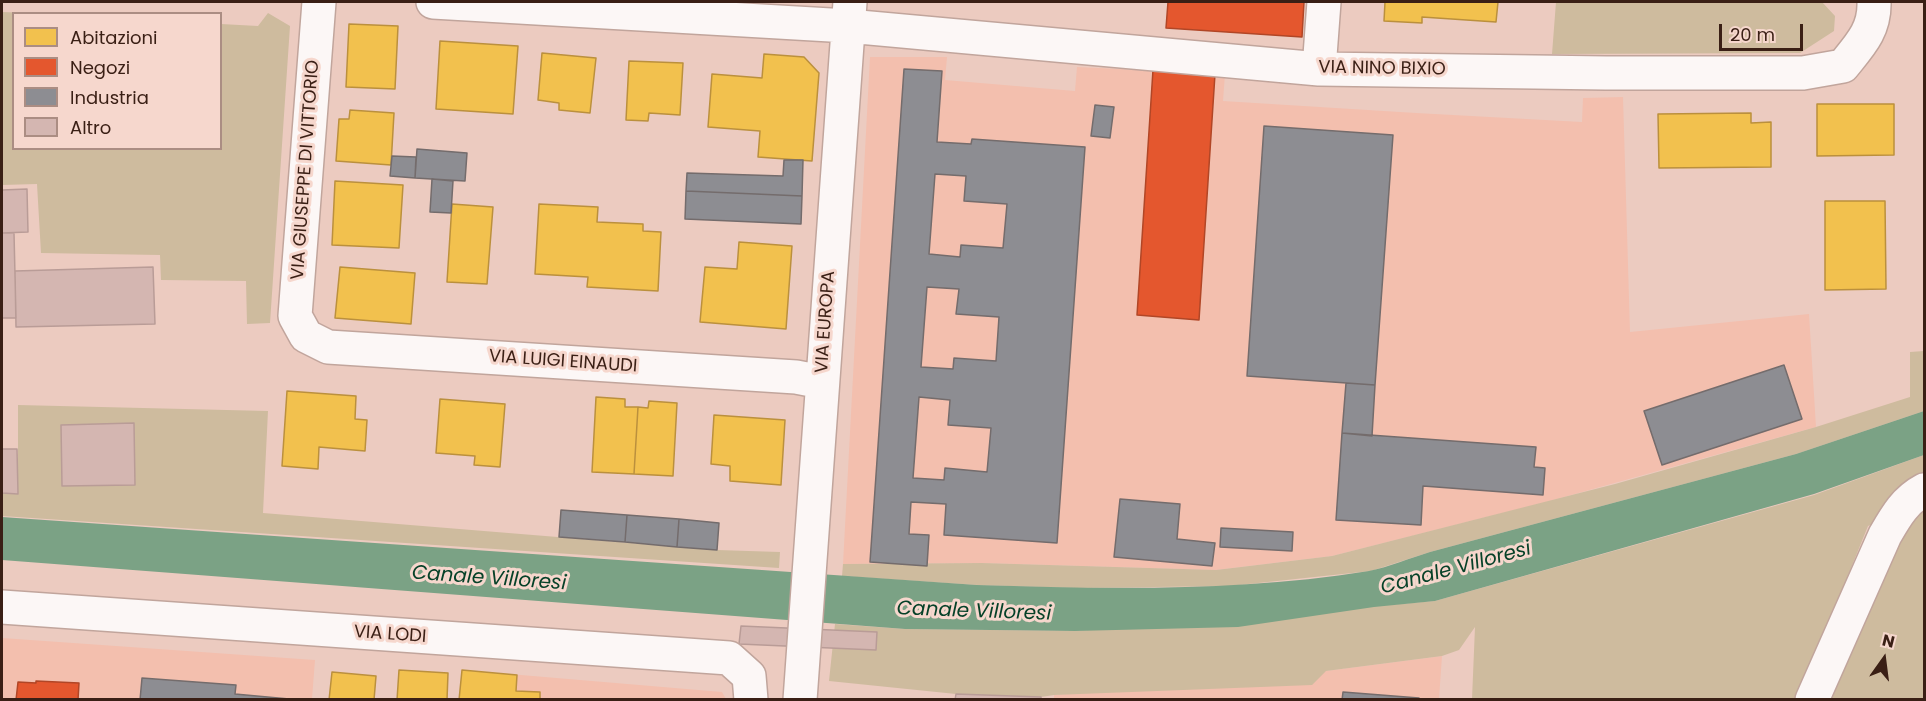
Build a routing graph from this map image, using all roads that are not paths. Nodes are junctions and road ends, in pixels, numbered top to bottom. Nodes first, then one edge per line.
1 (319, 2) edge
2 (433, 2) edge
3 (1324, 2) edge
4 (1874, 2) edge
5 (849, 14) edge
6 (1319, 69) junction
7 (306, 336) joint
8 (822, 382) junction
9 (1924, 490) edge
10 (2, 607) edge
11 (751, 699) edge
12 (800, 699) edge
13 (1812, 699) edge

1 - 7 street, VIA GIUSEPPE DI VITTORIO
2 - 5 street, VIA NINO BIXIO
3 - 6 street
4 - 6 street, VIA NINO BIXIO
5 - 6 street, VIA NINO BIXIO
5 - 8 street, VIA EUROPA
7 - 8 street, VIA LUIGI EINAUDI
8 - 12 street, VIA EUROPA
9 - 13 street
10 - 11 street, VIA LODI

